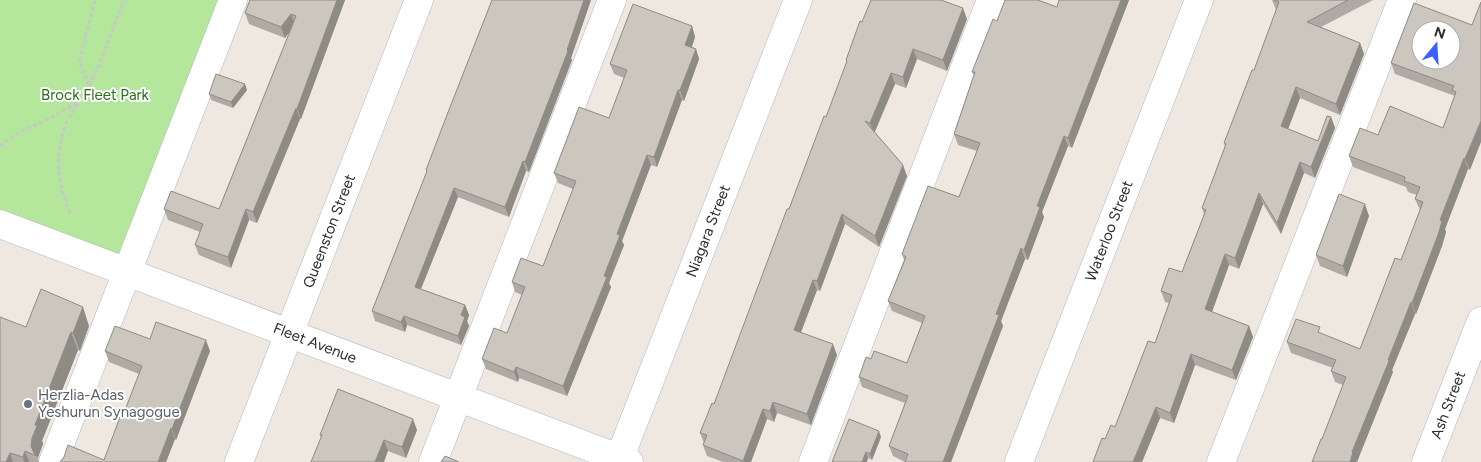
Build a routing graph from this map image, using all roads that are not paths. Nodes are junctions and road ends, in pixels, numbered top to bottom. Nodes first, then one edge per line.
1 (233, 0) edge
2 (419, 0) edge
3 (612, 0) edge
4 (798, 0) edge
5 (991, 0) edge
6 (1199, 0) edge
7 (1402, 0) edge
8 (0, 224) edge
9 (127, 272) junction
10 (1481, 321) edge
11 (289, 333) junction
12 (458, 397) junction
13 (622, 461) edge
14 (54, 462) edge
15 (239, 462) edge
16 (433, 462) edge
17 (813, 462) edge
18 (1019, 462) edge
19 (1221, 462) edge
20 (1426, 462) edge

1 - 9 street
2 - 11 street, Queenston Street
3 - 12 street
4 - 13 street, Niagara Street
5 - 17 street
6 - 18 street, Waterloo Street
7 - 19 street
8 - 9 street, Fleet Avenue
9 - 11 street, Fleet Avenue
9 - 14 street
10 - 20 street, Ash Street
11 - 12 street, Fleet Avenue
11 - 15 street, Queenston Street
12 - 13 street, Fleet Avenue
12 - 16 street

